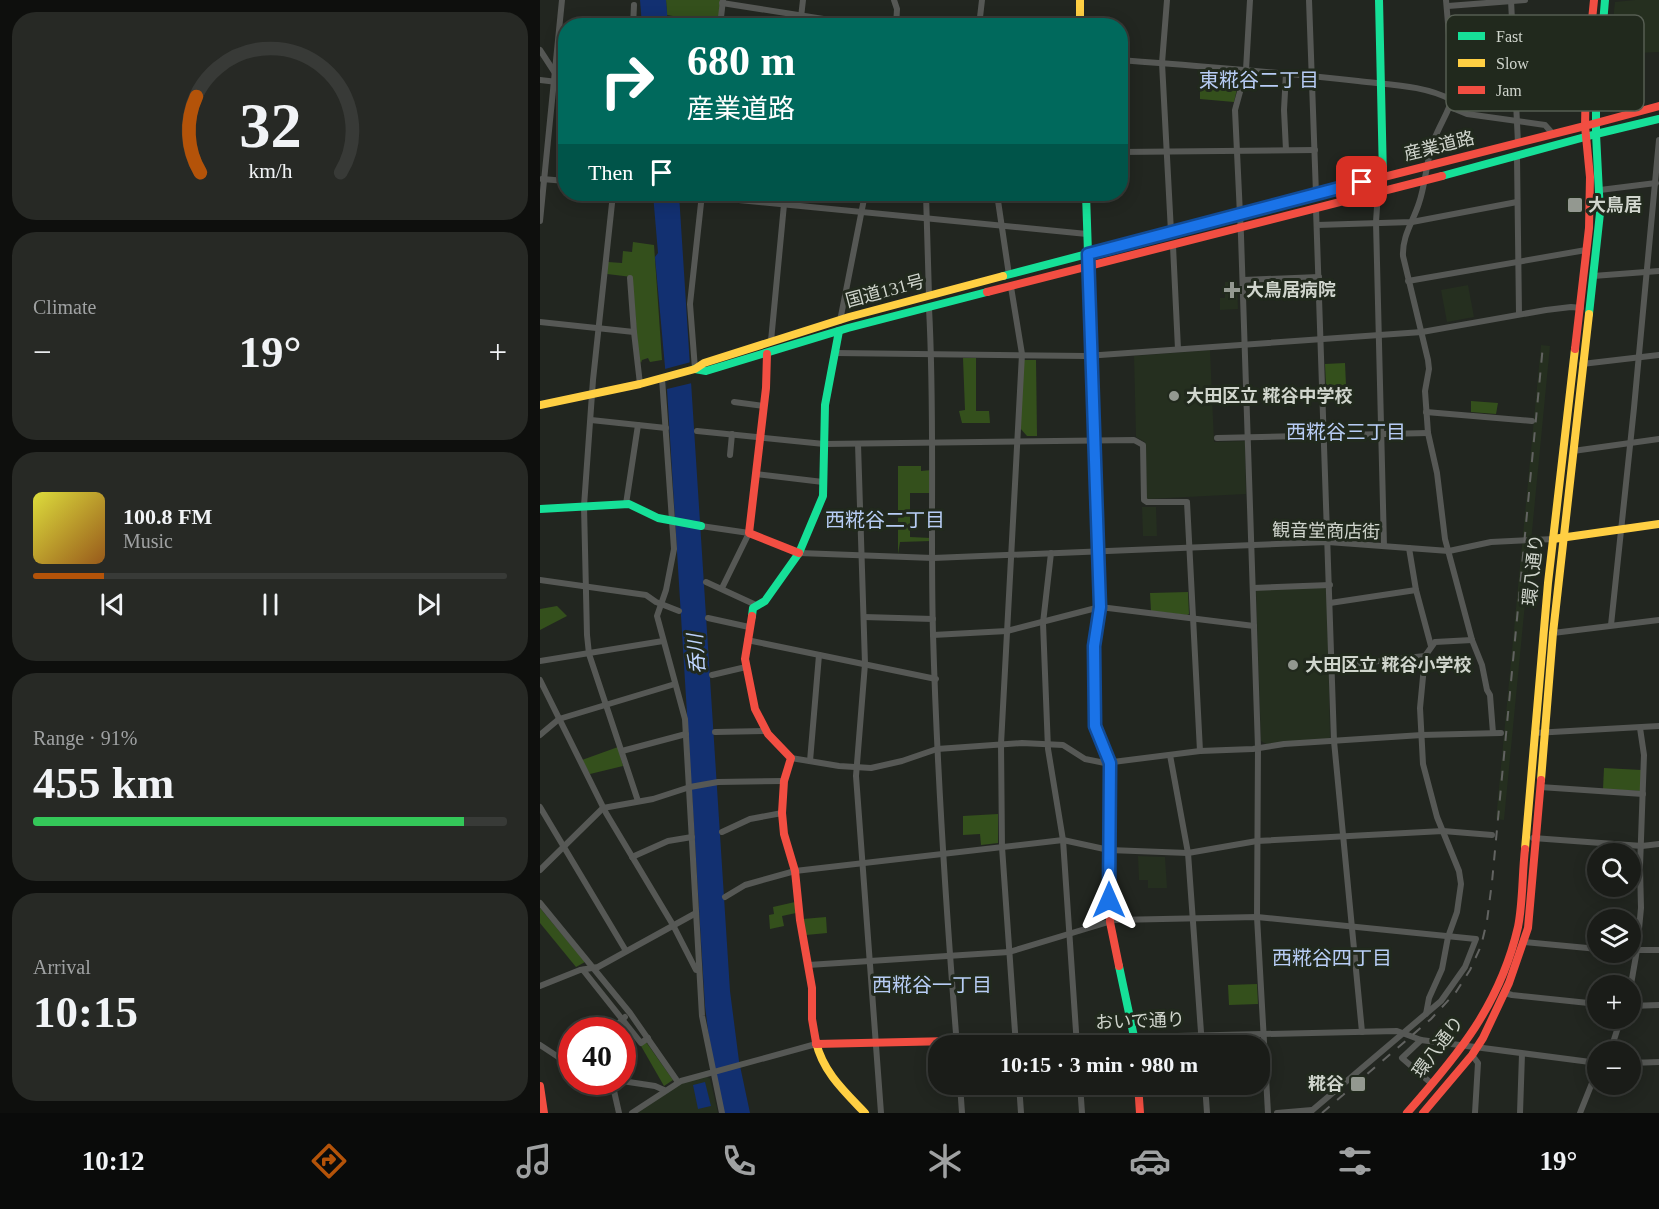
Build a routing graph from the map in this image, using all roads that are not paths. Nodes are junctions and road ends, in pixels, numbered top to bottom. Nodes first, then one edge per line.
1 (562, 0) edge
2 (803, 0) edge
3 (894, 0) edge
4 (982, 0) edge
5 (1080, 0) edge
6 (1167, 0) edge
7 (1250, 0) edge
8 (1309, 0) edge
9 (1379, 0) edge
10 (1525, 0) edge
11 (1594, 0) edge
12 (1605, 0) edge
13 (1511, 1) edge
14 (722, 2) edge
15 (1447, 3) edge
16 (634, 5) dead end
17 (801, 15) junction
18 (1592, 15) edge
19 (1604, 15) edge
20 (560, 18) edge
21 (633, 18) edge
22 (721, 18) edge
23 (801, 18) edge
24 (819, 18) edge
25 (896, 18) edge
26 (981, 18) edge
27 (1080, 18) edge
28 (558, 42) edge
29 (540, 50) edge
30 (1128, 61) edge
31 (1162, 63) junction
32 (1246, 70) junction
33 (555, 73) junction
34 (1286, 74) junction
35 (1311, 75) junction
36 (540, 80) edge
37 (554, 81) junction
38 (558, 82) edge
39 (1382, 84) junction
40 (1446, 99) edge
41 (1659, 106) edge
42 (1644, 110) edge
43 (1448, 111) edge
44 (1462, 111) edge
45 (1516, 111) edge
46 (1585, 111) edge
47 (1596, 111) edge
48 (1640, 111) edge
49 (1516, 119) junction
50 (1659, 120) edge
51 (1595, 123) junction
52 (1585, 126) junction
53 (1553, 134) junction
54 (1596, 134) junction
55 (1586, 137) junction
56 (1659, 140) edge
57 (1518, 144) junction
58 (1286, 150) junction
59 (1315, 150) junction
60 (1238, 151) junction
61 (1128, 152) edge
62 (1167, 152) junction
63 (1517, 156) junction
64 (1427, 165) junction
65 (1383, 177) junction
66 (542, 179) edge
67 (558, 180) edge
68 (1423, 181) junction
69 (1657, 183) edge
70 (1600, 190) junction
71 (1378, 192) junction
72 (1316, 194) junction
73 (612, 201) edge
74 (701, 201) edge
75 (757, 201) edge
76 (784, 201) edge
77 (864, 201) edge
78 (926, 201) edge
79 (998, 201) edge
80 (1086, 201) edge
81 (1517, 202) junction
82 (784, 204) junction
83 (1316, 208) junction
84 (861, 213) junction
85 (1240, 214) junction
86 (926, 218) junction
87 (540, 221) edge
88 (1412, 222) junction
89 (1376, 223) junction
90 (1000, 225) junction
91 (1317, 225) junction
92 (1241, 228) junction
93 (1171, 232) junction
94 (1087, 234) junction
95 (1173, 246) junction
96 (1587, 250) junction
97 (1088, 254) junction
98 (1519, 262) junction
99 (1088, 268) junction
100 (1659, 271) edge
101 (1647, 272) junction
102 (1009, 275) junction
103 (1593, 276) junction
104 (1319, 277) junction
105 (630, 278) dead end
106 (1243, 280) junction
107 (1408, 281) junction
108 (1011, 287) junction
109 (928, 296) junction
110 (1579, 307) junction
111 (929, 308) junction
112 (1589, 309) junction
113 (1519, 314) junction
114 (840, 320) junction
115 (540, 322) edge
116 (599, 328) junction
117 (839, 331) junction
118 (634, 332) junction
119 (1422, 332) junction
120 (1379, 335) junction
121 (1321, 339) junction
122 (771, 341) junction
123 (1245, 344) junction
124 (1179, 349) junction
125 (835, 353) junction
126 (767, 354) junction
127 (931, 354) junction
128 (1023, 354) junction
129 (1092, 355) junction
130 (1659, 355) edge
131 (1639, 357) junction
132 (1582, 364) junction
133 (693, 370) junction
134 (664, 378) junction
135 (640, 384) junction
136 (592, 393) junction
137 (734, 402) dead end
138 (540, 405) edge
139 (764, 406) junction
140 (1426, 412) junction
141 (591, 420) junction
142 (1532, 421) dead end
143 (638, 425) junction
144 (666, 428) junction
145 (696, 431) dead end
146 (1428, 433) junction
147 (732, 434) junction
148 (1382, 434) junction
149 (1324, 435) junction
150 (760, 437) junction
151 (1248, 437) junction
152 (1217, 438) dead end
153 (1659, 439) edge
154 (1095, 441) junction
155 (1017, 442) junction
156 (934, 443) junction
157 (1630, 443) junction
158 (824, 444) junction
159 (858, 444) junction
160 (1573, 450) junction
161 (730, 455) dead end
162 (756, 474) junction
163 (823, 482) junction
164 (626, 504) junction
165 (584, 506) junction
166 (540, 509) edge
167 (673, 522) junction
168 (1659, 524) edge
169 (701, 526) joint
170 (1622, 530) junction
171 (749, 533) junction
172 (1563, 538) junction
173 (1553, 539) junction
174 (1328, 542) junction
175 (1252, 545) junction
176 (1384, 546) junction
177 (1189, 548) junction
178 (1409, 548) junction
179 (1449, 550) junction
180 (1099, 552) junction
181 (799, 553) junction
182 (1051, 553) junction
183 (861, 555) junction
184 (1012, 555) junction
185 (933, 558) junction
186 (540, 580) edge
187 (706, 582) dead end
188 (1330, 585) junction
189 (585, 586) junction
190 (722, 588) junction
191 (1253, 588) junction
192 (1416, 590) junction
193 (1330, 603) junction
194 (660, 604) junction
195 (756, 606) junction
196 (1100, 607) junction
197 (679, 611) dead end
198 (864, 617) junction
199 (708, 618) dead end
200 (1193, 618) junction
201 (933, 619) junction
202 (1659, 620) edge
203 (1043, 623) junction
204 (1611, 625) junction
205 (1254, 626) junction
206 (749, 627) junction
207 (1008, 631) junction
208 (1553, 633) junction
209 (933, 636) junction
210 (663, 640) junction
211 (747, 640) junction
212 (1472, 640) junction
213 (1431, 646) junction
214 (589, 654) junction
215 (819, 655) junction
216 (1425, 656) junction
217 (540, 661) edge
218 (865, 664) junction
219 (1332, 666) junction
220 (746, 667) junction
221 (712, 675) dead end
222 (936, 679) junction
223 (540, 680) edge
224 (675, 684) junction
225 (606, 705) junction
226 (559, 719) junction
227 (1659, 726) edge
228 (1640, 728) junction
229 (766, 731) junction
230 (715, 732) dead end
231 (1545, 732) junction
232 (1492, 733) junction
233 (1501, 733) dead end
234 (1534, 733) junction
235 (686, 734) junction
236 (540, 735) edge
237 (1422, 735) junction
238 (1335, 741) junction
239 (1001, 744) junction
240 (1048, 744) junction
241 (1258, 748) junction
242 (937, 749) junction
243 (622, 751) junction
244 (1200, 751) junction
245 (1170, 755) junction
246 (791, 758) junction
247 (810, 761) junction
248 (1110, 763) junction
249 (856, 767) junction
250 (784, 781) junction
251 (1540, 787) junction
252 (689, 788) junction
253 (1643, 794) junction
254 (638, 801) junction
255 (540, 807) edge
256 (603, 808) junction
257 (782, 813) junction
258 (1443, 831) junction
259 (722, 832) dead end
260 (1492, 835) dead end
261 (692, 837) junction
262 (1343, 838) junction
263 (1527, 838) junction
264 (1536, 839) junction
265 (1063, 840) junction
266 (1257, 841) junction
267 (1659, 844) edge
268 (1642, 846) junction
269 (564, 847) junction
270 (1002, 847) junction
271 (1109, 850) junction
272 (1188, 853) junction
273 (944, 854) junction
274 (632, 857) junction
275 (864, 863) junction
276 (540, 870) edge
277 (795, 871) junction
278 (725, 897) dead end
279 (540, 903) edge
280 (1641, 909) edge
281 (696, 913) junction
282 (1257, 917) junction
283 (1193, 919) junction
284 (1110, 922) junction
285 (673, 925) junction
286 (1352, 927) junction
287 (1069, 934) junction
288 (1448, 937) junction
289 (1524, 942) junction
290 (1587, 948) edge
291 (1641, 950) edge
292 (1659, 950) edge
293 (626, 951) junction
294 (1009, 952) junction
295 (951, 955) junction
296 (870, 960) junction
297 (808, 965) junction
298 (591, 968) junction
299 (583, 970) junction
300 (698, 970) junction
301 (540, 986) edge
302 (1505, 993) junction
303 (1587, 1003) edge
304 (1659, 1005) edge
305 (1641, 1006) edge
306 (630, 1013) junction
307 (1426, 1014) junction
308 (622, 1017) edge
309 (624, 1017) edge
310 (1362, 1032) junction
311 (1405, 1033) junction
312 (1263, 1034) junction
313 (956, 1035) edge
314 (1015, 1035) edge
315 (1076, 1035) edge
316 (1135, 1035) edge
317 (1202, 1035) edge
318 (1232, 1035) edge
319 (636, 1036) edge
320 (648, 1038) junction
321 (1422, 1040) junction
322 (876, 1043) junction
323 (928, 1043) edge
324 (816, 1044) junction
325 (540, 1045) edge
326 (1460, 1045) junction
327 (1475, 1051) junction
328 (1522, 1054) junction
329 (558, 1057) edge
330 (1587, 1062) edge
331 (1641, 1062) edge
332 (1659, 1062) edge
333 (713, 1073) junction
334 (678, 1082) junction
335 (636, 1083) edge
336 (1432, 1084) junction
337 (540, 1086) edge
338 (664, 1090) junction
339 (615, 1095) edge
340 (961, 1095) edge
341 (1020, 1095) edge
342 (1081, 1095) edge
343 (1139, 1095) edge
344 (1206, 1095) edge
345 (1587, 1095) edge
346 (1310, 1112) edge
347 (544, 1113) edge
348 (619, 1113) edge
349 (632, 1113) edge
350 (722, 1113) edge
351 (865, 1113) edge
352 (881, 1113) edge
353 (962, 1113) edge
354 (1021, 1113) edge
355 (1082, 1113) edge
356 (1140, 1113) edge
357 (1207, 1113) edge
358 (1268, 1113) edge
359 (1277, 1113) edge
360 (1407, 1113) edge
361 (1423, 1113) edge
362 (1475, 1113) edge
363 (1520, 1113) edge
364 (1580, 1113) edge

1 - 20 street
2 - 17 street
3 - 25 street
4 - 26 street
5 - 27 main road
6 - 31 street
7 - 32 street
8 - 35 street
9 - 39 main road
10 - 13 street
11 - 18 main road, 環八通り
12 - 19 main road, 環八通り
13 - 15 street
14 - 17 street
14 - 22 street
16 - 21 street
17 - 23 street
17 - 24 street
28 - 33 street
29 - 33 street
30 - 31 street
31 - 32 street
31 - 62 street
32 - 34 street
32 - 60 street
33 - 37 street
34 - 35 street
34 - 58 street
35 - 39 street
35 - 59 street
36 - 37 street
37 - 38 street
37 - 66 street
39 - 40 street
39 - 65 main road
41 - 42 main road, 産業道路
43 - 64 street
44 - 49 street
45 - 49 street
46 - 52 main road, 環八通り
47 - 51 main road, 環八通り
48 - 51 main road, 産業道路
49 - 53 street
49 - 57 street
50 - 54 main road, 産業道路
51 - 52 main road, 産業道路
51 - 54 main road, 環八通り
52 - 53 main road, 産業道路
52 - 55 main road, 環八通り
53 - 57 main road, 産業道路
54 - 55 main road, 産業道路
54 - 70 main road, 環八通り
55 - 63 main road, 産業道路
55 - 96 main road, 環八通り
56 - 69 street
57 - 64 main road, 産業道路
58 - 59 street
58 - 60 street
59 - 72 street
60 - 62 street
60 - 85 street
61 - 62 street
62 - 93 street
63 - 68 main road, 産業道路
63 - 81 street
64 - 65 main road, 産業道路
64 - 68 street
65 - 72 main road, 産業道路
66 - 67 street
66 - 87 street
68 - 71 main road, 産業道路
68 - 88 street
69 - 70 street
69 - 101 street
70 - 103 main road, 環八通り
71 - 83 main road, 産業道路
71 - 89 street
72 - 85 main road, 産業道路
73 - 116 street
74 - 133 street
75 - 82 street
76 - 82 street
77 - 84 street
78 - 86 street
79 - 90 street
80 - 94 main road
81 - 88 street
81 - 98 street
82 - 84 street
82 - 122 street
83 - 91 street
83 - 92 main road, 産業道路
84 - 86 street
84 - 114 street
85 - 92 street
85 - 93 main road, 産業道路
86 - 90 street
86 - 109 street
88 - 89 street
88 - 107 street
89 - 91 street
89 - 120 street
90 - 94 street
90 - 102 street
91 - 104 street
92 - 95 main road, 産業道路
92 - 106 street
93 - 97 main road, 産業道路
94 - 97 main road
95 - 99 main road, 産業道路
95 - 124 street
96 - 98 street
96 - 110 main road, 環八通り
97 - 99 main road
97 - 102 main road, 国道131号
98 - 107 street
98 - 113 street
99 - 108 main road, 国道131号
99 - 129 main road
100 - 101 street
101 - 103 street
101 - 131 street
102 - 109 main road, 国道131号
103 - 112 main road, 環八通り
104 - 106 street
104 - 121 street
105 - 118 street
106 - 123 street
107 - 119 street
108 - 111 main road, 国道131号
108 - 128 street
109 - 114 main road, 国道131号
110 - 112 street
110 - 113 street
110 - 173 main road, 環八通り
111 - 117 main road, 国道131号
111 - 127 street
112 - 132 main road, 環八通り
113 - 119 street
114 - 117 street
114 - 122 main road, 国道131号
115 - 116 street
116 - 118 street
116 - 136 street
117 - 125 main road
117 - 126 main road, 国道131号
118 - 135 street
119 - 120 street
119 - 140 street
120 - 121 street
120 - 148 street
121 - 123 street
121 - 149 street
122 - 133 main road, 国道131号
123 - 124 street
123 - 151 street
124 - 129 street
125 - 127 street
125 - 158 main road
126 - 133 main road, 国道131号
126 - 139 main road
127 - 128 street
127 - 156 street
128 - 129 street
128 - 155 street
129 - 154 main road
130 - 131 street
131 - 132 street
131 - 157 street
132 - 160 main road, 環八通り
133 - 134 main road, 国道131号
134 - 135 main road, 国道131号
134 - 144 street
135 - 136 main road, 国道131号
136 - 138 main road, 国道131号
136 - 141 street
137 - 139 street
139 - 150 main road
140 - 142 street
140 - 146 street
141 - 143 street
141 - 165 street
143 - 144 street
143 - 164 street
144 - 167 street
145 - 147 street
146 - 148 street
146 - 179 street
147 - 150 street
147 - 161 street
148 - 149 street
148 - 176 street
149 - 151 street
149 - 174 street
150 - 158 street
150 - 162 main road
151 - 152 street
151 - 175 street
153 - 157 street
154 - 155 street
154 - 177 street
154 - 180 main road
155 - 156 street
155 - 184 street
156 - 159 street
156 - 185 street
157 - 160 street
157 - 170 street
158 - 159 street
158 - 163 main road
159 - 183 street
160 - 172 main road, 環八通り
162 - 163 street
162 - 171 main road
163 - 181 main road
164 - 165 main road
164 - 167 main road
165 - 166 main road
165 - 189 street
167 - 169 main road
167 - 194 street
168 - 170 main road
169 - 171 street
170 - 172 main road
170 - 204 street
171 - 181 main road
171 - 190 street
172 - 173 main road
172 - 208 main road, 環八通り
173 - 179 street, 観音堂商店街
173 - 234 main road, 環八通り
174 - 175 street, 観音堂商店街
174 - 176 street, 観音堂商店街
174 - 188 street
175 - 177 street, 観音堂商店街
175 - 191 street
176 - 178 street, 観音堂商店街
177 - 180 street, 観音堂商店街
177 - 200 street
178 - 179 street, 観音堂商店街
178 - 192 street
179 - 212 street
180 - 182 street, 観音堂商店街
180 - 196 main road
181 - 183 street, 観音堂商店街
181 - 195 main road
182 - 184 street, 観音堂商店街
182 - 203 street
183 - 185 street, 観音堂商店街
183 - 198 street
184 - 185 street, 観音堂商店街
184 - 207 street
185 - 201 street
186 - 189 street
187 - 190 street
188 - 191 street
188 - 193 street
189 - 194 street
189 - 214 street
190 - 195 street
191 - 205 street
192 - 193 street
192 - 213 street
193 - 219 street
194 - 197 street
194 - 210 street
195 - 206 main road
196 - 200 street
196 - 203 street
196 - 248 main road
198 - 201 street
198 - 218 street
199 - 206 street
200 - 205 street
200 - 244 street
201 - 209 street
202 - 204 street
203 - 207 street
203 - 240 street
204 - 208 street
205 - 241 street
206 - 211 main road
207 - 209 street
207 - 239 street
208 - 231 main road, 環八通り
209 - 222 street
210 - 214 street
210 - 224 street
211 - 215 street
211 - 220 main road
212 - 213 street
212 - 232 street
213 - 216 street
214 - 217 street
214 - 225 street
215 - 218 street
215 - 247 street
216 - 219 street
216 - 237 street
218 - 222 street
218 - 249 street
219 - 238 street
220 - 221 street
220 - 229 main road
222 - 242 street
223 - 226 street
224 - 225 street
224 - 235 street
225 - 226 street
225 - 243 street
226 - 236 street
226 - 256 street
227 - 228 street
228 - 231 street
228 - 253 street
229 - 230 street
229 - 246 main road
231 - 234 street
231 - 251 main road, 環八通り
232 - 233 street
232 - 237 street
234 - 263 main road, 環八通り
235 - 243 street
235 - 252 street
237 - 238 street
237 - 258 street
238 - 241 street
238 - 262 street
239 - 240 street
239 - 242 street
239 - 270 street
240 - 248 street
240 - 265 street
241 - 244 street
241 - 266 street
242 - 249 street
242 - 273 street
243 - 254 street
244 - 245 street
245 - 248 street
245 - 272 street
246 - 247 street
246 - 250 main road
247 - 249 street
248 - 271 main road
249 - 275 street
250 - 252 street
250 - 257 main road
251 - 253 street
251 - 264 main road, 環八通り
252 - 254 street
252 - 261 street
253 - 268 street
254 - 256 street
255 - 269 street
256 - 269 street
256 - 274 street
257 - 259 street
257 - 277 main road
258 - 260 street
258 - 262 street
258 - 288 street
261 - 274 street
261 - 281 street
262 - 266 street
262 - 286 street
263 - 264 street
263 - 326 main road, 環八通り
264 - 268 street
264 - 289 main road, 環八通り
265 - 270 street
265 - 271 street
265 - 287 street
266 - 272 street
266 - 282 street
267 - 268 street
268 - 280 street
269 - 276 street
269 - 293 street
270 - 273 street
270 - 294 street
271 - 272 street
271 - 284 main road
272 - 283 street
273 - 275 street
273 - 295 street
274 - 285 street
275 - 277 street
275 - 296 street
277 - 278 street
277 - 297 main road
279 - 298 street
281 - 285 street
281 - 300 street
282 - 283 street
282 - 286 street
282 - 312 street
283 - 284 street
283 - 317 street
284 - 287 street
284 - 316 main road
285 - 293 street
285 - 300 street
286 - 288 street
286 - 310 street
287 - 294 street
287 - 315 street
288 - 307 street
288 - 307 street
289 - 290 street
289 - 302 main road, 環八通り
291 - 292 street
293 - 298 street
294 - 295 street
294 - 314 street
295 - 296 street
295 - 313 street
296 - 297 street
296 - 322 street
297 - 324 main road
298 - 299 street
298 - 306 street
299 - 301 street
299 - 308 street
300 - 333 street
302 - 303 street
302 - 327 main road, 環八通り
304 - 305 street
306 - 309 street
306 - 320 street
307 - 311 street
310 - 311 street, おいで通り
310 - 312 street, おいで通り
311 - 321 street
311 - 346 street
312 - 318 street, おいで通り
312 - 358 street
319 - 320 street
320 - 334 street
321 - 326 street
321 - 336 street
322 - 323 main road, おいで通り
322 - 324 main road, おいで通り
322 - 352 street
324 - 333 street
324 - 351 main road
325 - 329 street
326 - 327 street
326 - 336 main road, 環八通り
327 - 328 street
327 - 361 main road, 環八通り
327 - 362 street
328 - 330 street
328 - 363 street
331 - 332 street
333 - 334 street
333 - 350 street
334 - 338 street
335 - 338 street
336 - 360 main road, 環八通り
337 - 347 main road
338 - 349 street
339 - 348 street
340 - 353 street
341 - 354 street
342 - 355 street
343 - 356 main road
344 - 357 street
345 - 364 street
346 - 359 street

